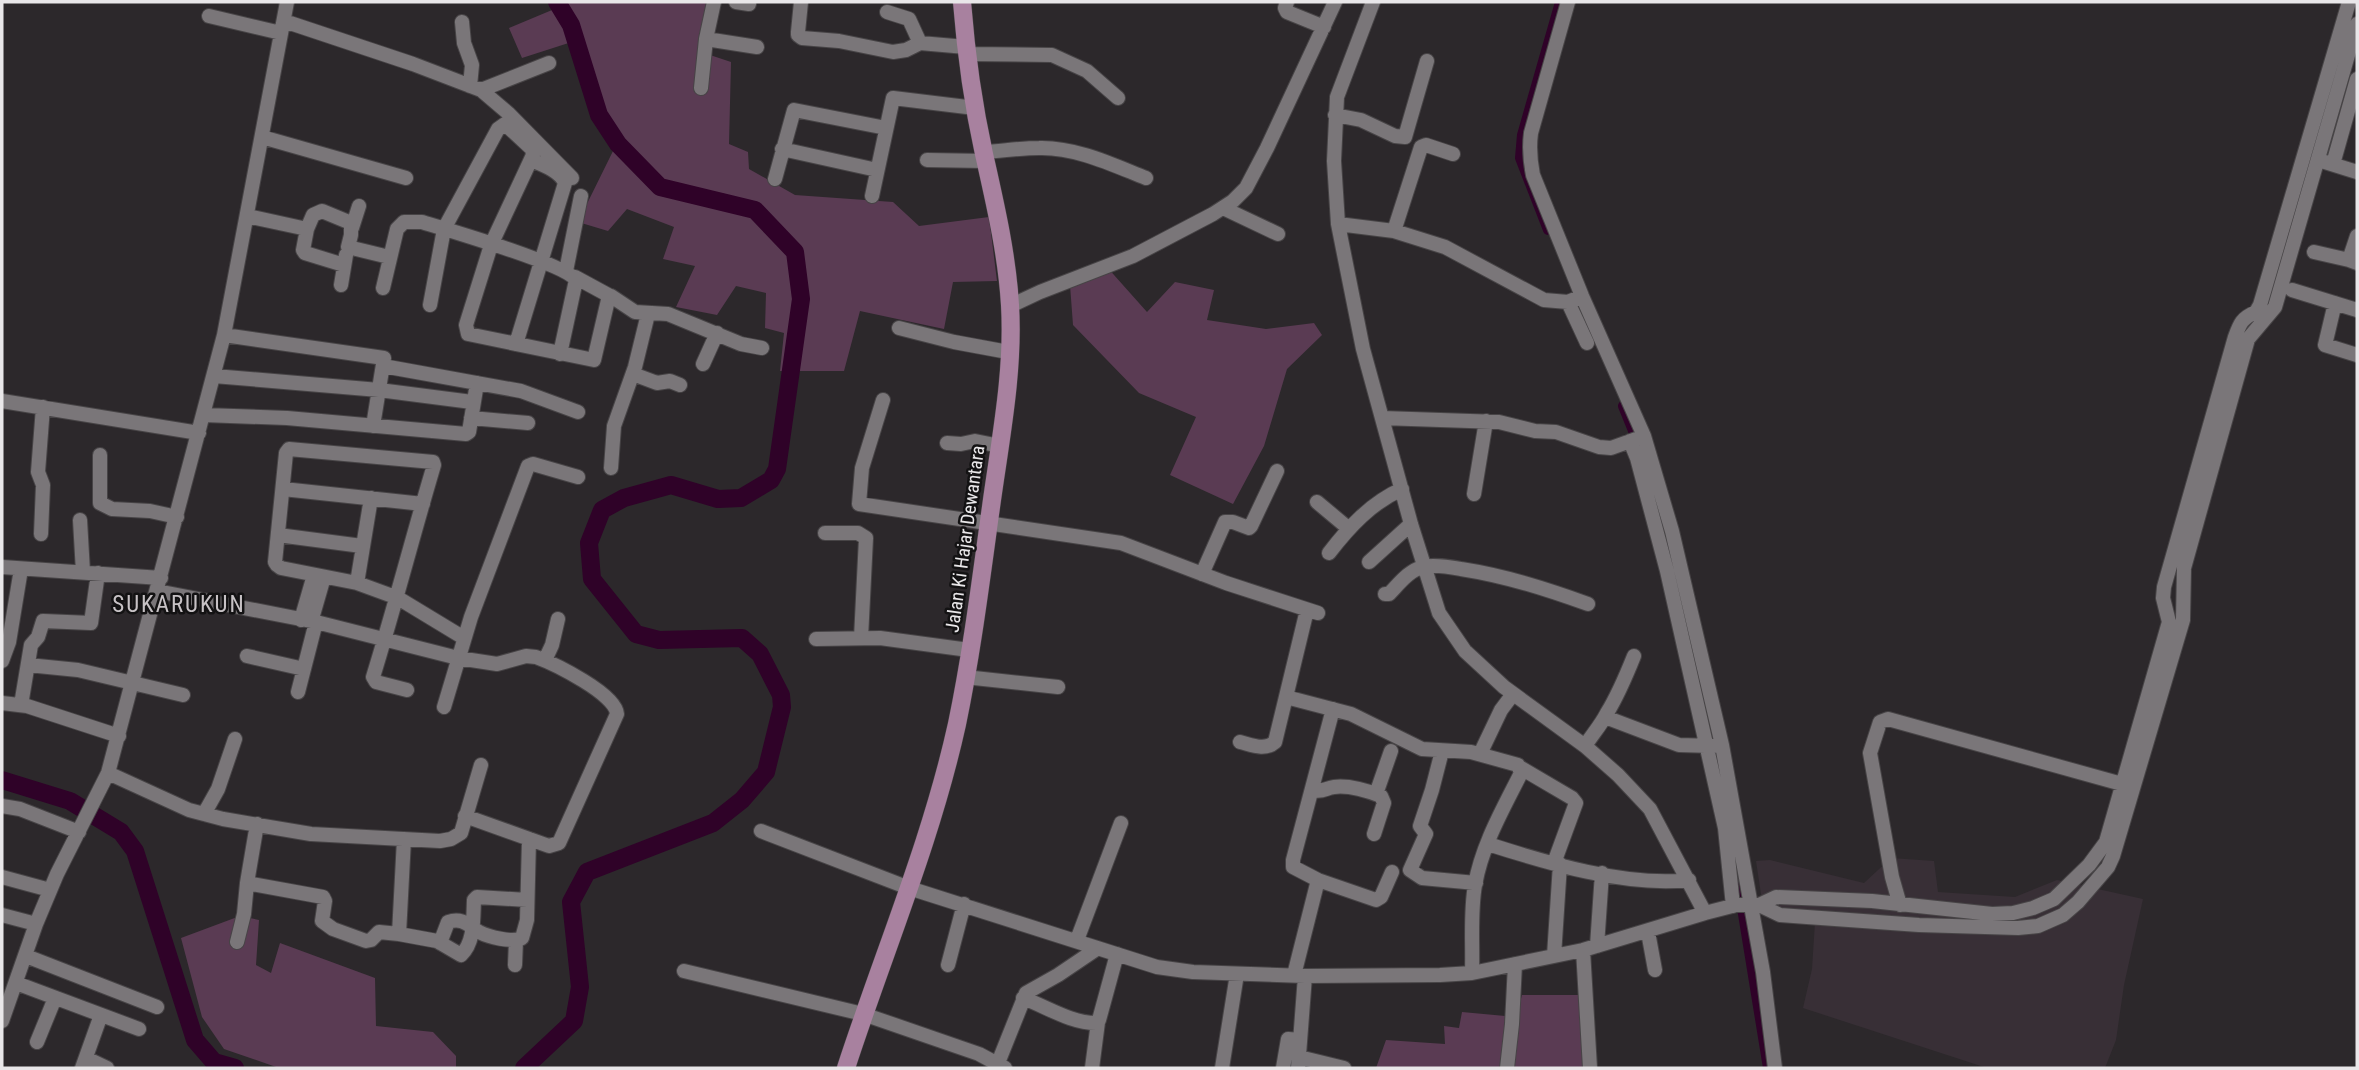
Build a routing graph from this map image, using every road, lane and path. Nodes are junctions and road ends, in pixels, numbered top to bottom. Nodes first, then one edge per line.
1 (287, 2) edge
2 (714, 2) edge
3 (802, 2) edge
4 (962, 2) edge
5 (1287, 2) edge
6 (1335, 2) edge
7 (1373, 2) edge
8 (1568, 2) edge
9 (2348, 2) edge
10 (887, 12) dead end
11 (209, 16) dead end
12 (462, 22) dead end
13 (2357, 24) edge
14 (282, 27) junction
15 (1324, 27) junction
16 (706, 39) junction
17 (2355, 40) edge
18 (920, 43) junction
19 (757, 47) dead end
20 (966, 51) junction
21 (1427, 61) dead end
22 (549, 63) dead end
23 (2357, 79) edge
24 (476, 88) junction
25 (701, 88) dead end
26 (1118, 98) dead end
27 (975, 108) junction
28 (1335, 115) junction
29 (886, 128) junction
30 (262, 137) junction
31 (782, 149) junction
32 (1452, 154) dead end
33 (984, 157) junction
34 (531, 160) junction
35 (927, 160) dead end
36 (2318, 160) junction
37 (877, 170) junction
38 (2357, 172) edge
39 (572, 177) dead end
40 (406, 178) dead end
41 (1146, 178) dead end
42 (775, 179) dead end
43 (581, 196) dead end
44 (872, 196) dead end
45 (359, 206) dead end
46 (1223, 208) junction
47 (247, 216) junction
48 (1338, 224) junction
49 (352, 228) junction
50 (307, 229) junction
51 (444, 229) junction
52 (1394, 231) junction
53 (1278, 234) dead end
54 (2357, 236) edge
55 (491, 245) junction
56 (348, 247) junction
57 (2314, 251) dead end
58 (389, 257) junction
59 (2353, 261) edge
60 (541, 262) junction
61 (344, 264) junction
62 (571, 274) junction
63 (341, 285) dead end
64 (383, 288) dead end
65 (2292, 290) dead end
66 (610, 296) junction
67 (1575, 299) junction
68 (2334, 303) junction
69 (430, 304) dead end
70 (1010, 306) junction
71 (2357, 310) edge
72 (648, 314) junction
73 (2260, 316) junction
74 (899, 328) dead end
75 (717, 333) junction
76 (224, 335) junction
77 (1587, 343) dead end
78 (516, 344) junction
79 (762, 348) dead end
80 (1008, 352) junction
81 (560, 354) junction
82 (2357, 355) edge
83 (703, 364) dead end
84 (383, 366) junction
85 (632, 374) junction
86 (214, 376) junction
87 (477, 383) junction
88 (680, 385) dead end
89 (379, 390) junction
90 (883, 400) dead end
91 (2, 401) edge
92 (472, 402) junction
93 (43, 407) junction
94 (578, 412) dead end
95 (204, 415) junction
96 (471, 418) junction
97 (1382, 418) junction
98 (1486, 421) junction
99 (528, 423) dead end
100 (373, 426) junction
101 (198, 433) junction
102 (1636, 439) junction
103 (947, 443) dead end
104 (1000, 446) junction
105 (100, 455) dead end
106 (611, 468) dead end
107 (1277, 471) dead end
108 (578, 477) dead end
109 (283, 489) junction
110 (1402, 489) junction
111 (1474, 494) dead end
112 (371, 498) junction
113 (1317, 502) dead end
114 (423, 504) junction
115 (177, 516) junction
116 (80, 520) dead end
117 (989, 523) junction
118 (1411, 524) junction
119 (1348, 528) junction
120 (825, 533) dead end
121 (41, 534) dead end
122 (278, 535) junction
123 (362, 545) junction
124 (1329, 553) dead end
125 (1368, 562) dead end
126 (1423, 566) junction
127 (2, 567) edge
128 (21, 569) junction
129 (91, 573) junction
130 (1202, 573) junction
131 (319, 576) junction
132 (357, 583) junction
133 (159, 584) junction
134 (1385, 594) dead end
135 (398, 598) junction
136 (1588, 604) dead end
137 (558, 619) dead end
138 (310, 621) junction
139 (464, 638) junction
140 (861, 638) junction
141 (385, 639) junction
142 (816, 639) dead end
143 (5, 641) edge
144 (31, 645) junction
145 (970, 650) junction
146 (247, 656) dead end
147 (1634, 656) dead end
148 (458, 659) junction
149 (545, 660) junction
150 (2, 661) edge
151 (28, 665) junction
152 (304, 669) junction
153 (965, 677) junction
154 (133, 682) junction
155 (1058, 687) dead end
156 (407, 690) dead end
157 (298, 692) dead end
158 (1513, 694) junction
159 (183, 695) dead end
160 (1286, 697) junction
161 (2, 702) edge
162 (21, 705) junction
163 (444, 707) dead end
164 (1333, 709) junction
165 (1605, 717) junction
166 (119, 736) junction
167 (235, 739) dead end
168 (1240, 742) dead end
169 (1585, 746) junction
170 (1715, 746) junction
171 (1391, 751) dead end
172 (1442, 751) junction
173 (1480, 754) junction
174 (481, 765) dead end
175 (1521, 768) junction
176 (108, 773) junction
177 (2122, 784) junction
178 (1312, 790) junction
179 (1376, 794) junction
180 (2, 806) edge
181 (204, 814) junction
182 (465, 816) junction
183 (1121, 822) dead end
184 (257, 824) junction
185 (81, 829) junction
186 (761, 831) dead end
187 (1374, 834) dead end
188 (404, 839) junction
189 (529, 839) junction
190 (1488, 844) junction
191 (1557, 863) junction
192 (1392, 872) dead end
193 (1602, 873) junction
194 (2, 877) edge
195 (1892, 877) junction
196 (1318, 880) junction
197 (1683, 881) junction
198 (247, 883) junction
199 (1476, 883) junction
200 (909, 888) junction
201 (50, 890) junction
202 (527, 900) junction
203 (1821, 900) junction
204 (1872, 901) junction
205 (964, 904) junction
206 (1745, 905) junction
207 (1900, 905) junction
208 (1919, 906) junction
209 (1705, 913) junction
210 (2, 915) edge
211 (1818, 917) junction
212 (36, 924) junction
213 (1919, 925) junction
214 (472, 927) junction
215 (1648, 932) junction
216 (399, 934) junction
217 (516, 940) junction
218 (1077, 940) junction
219 (237, 942) dead end
220 (440, 943) junction
221 (1098, 948) junction
222 (1590, 948) junction
223 (1117, 954) junction
224 (26, 956) junction
225 (1554, 956) junction
226 (1515, 964) junction
227 (515, 965) dead end
228 (948, 965) dead end
229 (1656, 970) dead end
230 (684, 971) dead end
231 (1472, 973) junction
232 (1237, 974) junction
233 (1300, 975) junction
234 (16, 983) junction
235 (55, 998) junction
236 (1023, 998) junction
237 (5, 1004) edge
238 (157, 1007) dead end
239 (863, 1014) junction
240 (101, 1015) junction
241 (2, 1021) edge
242 (1098, 1022) junction
243 (139, 1029) dead end
244 (1300, 1040) junction
245 (37, 1042) dead end
246 (84, 1063) edge
247 (1299, 1063) edge
248 (1001, 1066) edge
249 (107, 1068) edge
250 (846, 1068) edge
251 (1092, 1068) edge
252 (1222, 1068) edge
253 (1283, 1068) edge
254 (1344, 1068) edge
255 (1507, 1068) edge
256 (1590, 1068) edge
257 (1775, 1068) edge

1 - 14 street
2 - 16 street
3 - 18 street
4 - 20 main road, Jalan Ki Hajar Dewantara
5 - 15 street
6 - 15 street
7 - 28 street
8 - 67 street
9 - 36 street
10 - 18 street
11 - 14 street
12 - 24 street
13 - 17 street
14 - 24 street
14 - 30 street
15 - 46 street
16 - 19 street
16 - 25 street
17 - 36 street
18 - 20 street
20 - 26 street
20 - 27 main road, Jalan Ki Hajar Dewantara
21 - 28 street
22 - 24 street
23 - 36 street
24 - 39 street
27 - 29 street
27 - 33 main road, Jalan Ki Hajar Dewantara
28 - 48 street
29 - 31 street
29 - 37 street
30 - 40 street
30 - 47 street
31 - 37 street
31 - 42 street
32 - 52 street
33 - 35 street
33 - 41 street
33 - 70 main road, Jalan Ki Hajar Dewantara
34 - 51 street
34 - 55 street
34 - 60 street
36 - 38 street
36 - 73 street
37 - 44 street
43 - 62 street
45 - 49 street
46 - 53 street
46 - 70 street
47 - 50 street
47 - 76 street
48 - 52 street
48 - 97 street
49 - 50 street
49 - 56 street
50 - 61 street
51 - 55 street
51 - 58 street
51 - 69 street
52 - 67 street
54 - 59 street
55 - 60 street
55 - 78 street
56 - 58 street
56 - 61 street
57 - 59 street
58 - 64 street
60 - 62 street
60 - 78 street
61 - 63 street
62 - 66 street
62 - 81 street
65 - 68 street
66 - 72 street
66 - 81 street
67 - 77 street
67 - 102 street
68 - 71 street
68 - 82 street
70 - 80 main road, Jalan Ki Hajar Dewantara
72 - 75 street
72 - 85 street
73 - 177 street
73 - 213 street
74 - 80 street
75 - 79 street
75 - 83 street
76 - 84 street
76 - 86 street
78 - 81 street
80 - 104 main road, Jalan Ki Hajar Dewantara
84 - 87 street
84 - 89 street
85 - 88 street
85 - 106 street
86 - 89 street
86 - 95 street
87 - 92 street
87 - 94 street
89 - 92 street
89 - 100 street
90 - 117 street
91 - 93 street
92 - 96 street
93 - 101 street
93 - 121 street
95 - 100 street
95 - 101 street
96 - 99 street
96 - 100 street
97 - 98 street
97 - 110 street
98 - 102 street
98 - 111 street
101 - 115 street
102 - 170 street
103 - 104 street
104 - 117 main road, Jalan Ki Hajar Dewantara
105 - 115 street
107 - 130 street
108 - 139 street
109 - 112 street
109 - 114 street
109 - 122 street
110 - 118 street
110 - 119 street
112 - 114 street
112 - 123 street
113 - 119 street
114 - 135 street
115 - 133 street
116 - 129 street
117 - 130 street
117 - 145 main road, Jalan Ki Hajar Dewantara
118 - 125 street
118 - 126 street
119 - 124 street
120 - 140 street
122 - 123 street
122 - 131 street
123 - 132 street
126 - 134 street
126 - 136 street
126 - 158 street
127 - 128 street
128 - 129 street
128 - 143 street
129 - 133 street
129 - 144 street
130 - 160 street
131 - 132 street
131 - 138 street
132 - 135 street
133 - 138 street
133 - 154 street
135 - 139 street
135 - 141 street
137 - 149 street
138 - 141 street
138 - 152 street
139 - 148 street
140 - 142 street
140 - 145 street
141 - 148 street
141 - 156 street
143 - 144 street
143 - 150 street
144 - 151 street
145 - 153 main road, Jalan Ki Hajar Dewantara
146 - 152 street
147 - 165 street
148 - 149 street
148 - 163 street
149 - 189 street
151 - 154 street
151 - 162 street
152 - 157 street
153 - 155 street
153 - 200 main road, Jalan Ki Hajar Dewantara
154 - 159 street
154 - 166 street
158 - 169 street
158 - 173 street
160 - 164 street
160 - 168 street
161 - 162 street
162 - 166 street
164 - 172 street
164 - 178 street
165 - 169 street
165 - 170 street
166 - 176 street
167 - 181 street
169 - 197 street
170 - 206 street
171 - 179 street
172 - 173 street
172 - 199 street
173 - 175 street
174 - 182 street
175 - 190 street
175 - 191 street
176 - 181 street
176 - 185 street
177 - 195 street
177 - 208 street
178 - 179 street
178 - 196 street
179 - 187 street
180 - 185 street
181 - 184 street
182 - 188 street
182 - 189 street
183 - 218 street
184 - 188 street
184 - 198 street
185 - 201 street
186 - 200 street
188 - 216 street
189 - 202 street
190 - 191 street
190 - 199 street
191 - 193 street
191 - 225 street
192 - 196 street
193 - 197 street
193 - 222 street
194 - 201 street
195 - 204 street
195 - 207 street
196 - 233 street
197 - 209 street
198 - 216 street
198 - 219 street
199 - 231 street
200 - 205 street
200 - 239 main road, Jalan Ki Hajar Dewantara
201 - 212 street
202 - 214 street
202 - 217 street
203 - 204 street
203 - 206 street
203 - 211 street
204 - 207 street
205 - 218 street
205 - 228 street
206 - 209 street
206 - 211 street
206 - 257 street
207 - 208 street
208 - 213 street
209 - 215 street
210 - 212 street
211 - 213 street
212 - 224 street
214 - 217 street
214 - 220 street
214 - 220 street
215 - 222 street
215 - 229 street
216 - 220 street
217 - 227 street
218 - 221 street
221 - 223 street
221 - 236 street
222 - 225 street
222 - 256 street
223 - 232 street
223 - 242 street
224 - 234 street
224 - 238 street
225 - 226 street
226 - 231 street
226 - 255 street
230 - 239 street
231 - 233 street
232 - 233 street
232 - 252 street
233 - 244 street
234 - 235 street
234 - 237 street
235 - 240 street
235 - 245 street
236 - 242 street
236 - 248 street
237 - 241 street
239 - 248 street
239 - 250 main road, Jalan Ki Hajar Dewantara
240 - 243 street
240 - 246 street
242 - 251 street
244 - 247 street
244 - 253 street
246 - 249 street
247 - 254 street

